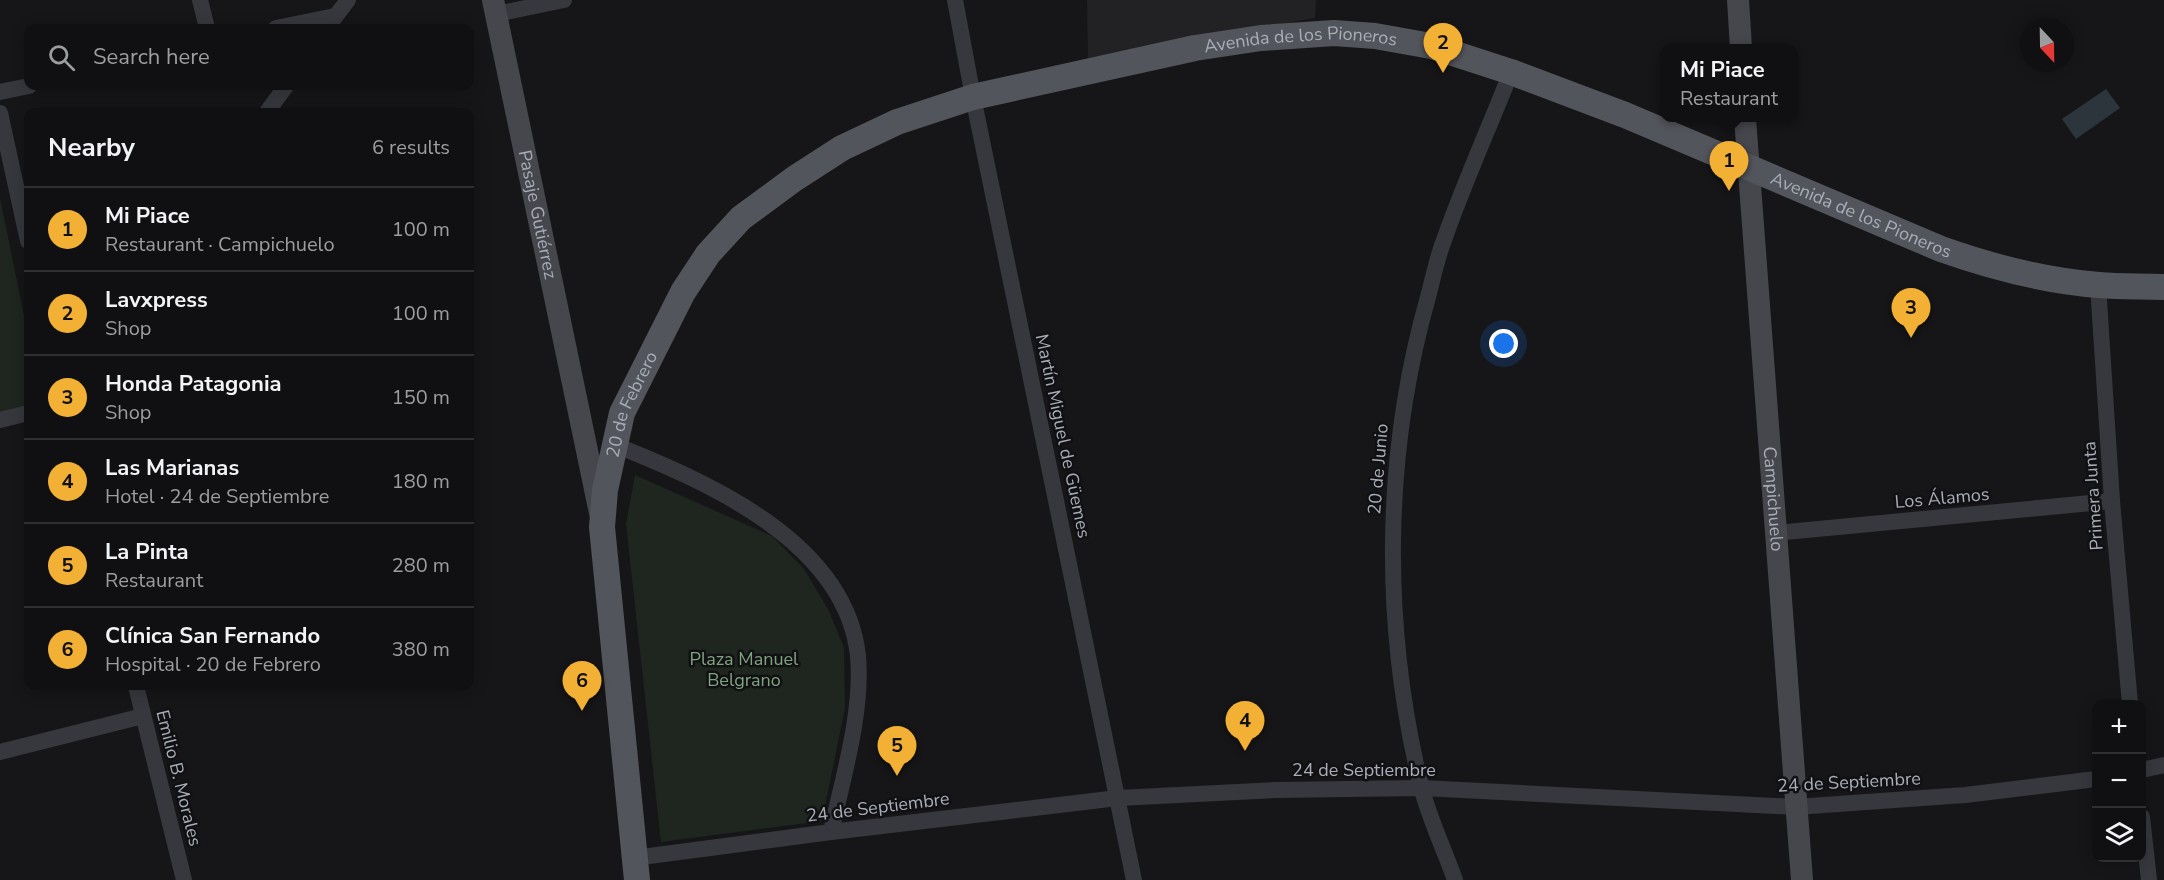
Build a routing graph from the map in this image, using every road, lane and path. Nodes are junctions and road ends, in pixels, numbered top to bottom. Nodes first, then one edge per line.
1 (200, 0) edge
2 (348, 0) edge
3 (564, 0) edge
4 (955, 0) edge
5 (1738, 0) edge
6 (495, 7) edge
7 (331, 22) edge
8 (206, 24) edge
9 (313, 24) edge
10 (1741, 44) edge
11 (1511, 72) junction
12 (24, 87) edge
13 (283, 90) edge
14 (0, 92) edge
15 (973, 97) junction
16 (270, 108) edge
17 (0, 113) edge
18 (1745, 122) edge
19 (1747, 167) junction
20 (24, 223) edge
21 (2098, 285) junction
22 (2164, 287) edge
23 (24, 414) edge
24 (0, 420) edge
25 (583, 429) junction
26 (615, 445) junction
27 (2112, 501) junction
28 (602, 526) junction
29 (1776, 533) junction
30 (137, 690) edge
31 (2130, 700) edge
32 (143, 716) junction
33 (0, 752) edge
34 (2164, 765) edge
35 (2146, 769) edge
36 (2092, 779) edge
37 (1422, 788) junction
38 (1118, 798) junction
39 (1796, 807) junction
40 (831, 832) junction
41 (2146, 853) edge
42 (635, 869) edge
43 (184, 880) edge
44 (1134, 880) edge
45 (1455, 880) edge
46 (1802, 880) edge
47 (2149, 880) edge

1 - 8 street
2 - 7 street
3 - 6 street
4 - 15 street, Martín Miguel de Güemes
5 - 10 street
6 - 25 street, Pasaje Gutiérrez
7 - 9 street
11 - 15 main road, Avenida de los Pioneros
11 - 19 main road, Avenida de los Pioneros
11 - 37 street, 20 de Junio
12 - 14 street
13 - 16 street
15 - 26 main road, 20 de Febrero
15 - 38 street, Martín Miguel de Güemes
17 - 20 street
18 - 19 street, Campichuelo
19 - 21 main road, Avenida de los Pioneros
19 - 29 street, Campichuelo
21 - 22 main road, Avenida de los Pioneros
21 - 27 street, Primera Junta
23 - 24 street
25 - 26 street
25 - 28 street, Pasaje Gutiérrez
26 - 28 main road, 20 de Febrero
26 - 40 street
27 - 29 street, Los Álamos
27 - 31 street, Primera Junta
28 - 42 main road, 20 de Febrero
29 - 39 street, Campichuelo
30 - 32 street, Emilio B. Morales
32 - 33 street
32 - 43 street, Emilio B. Morales
34 - 35 street
36 - 39 street, 24 de Septiembre
37 - 38 street, 24 de Septiembre
37 - 39 street, 24 de Septiembre
37 - 45 street, 20 de Junio
38 - 40 street, 24 de Septiembre
38 - 44 street, Martín Miguel de Güemes
39 - 46 street, Campichuelo
40 - 42 street, 24 de Septiembre
41 - 47 street

